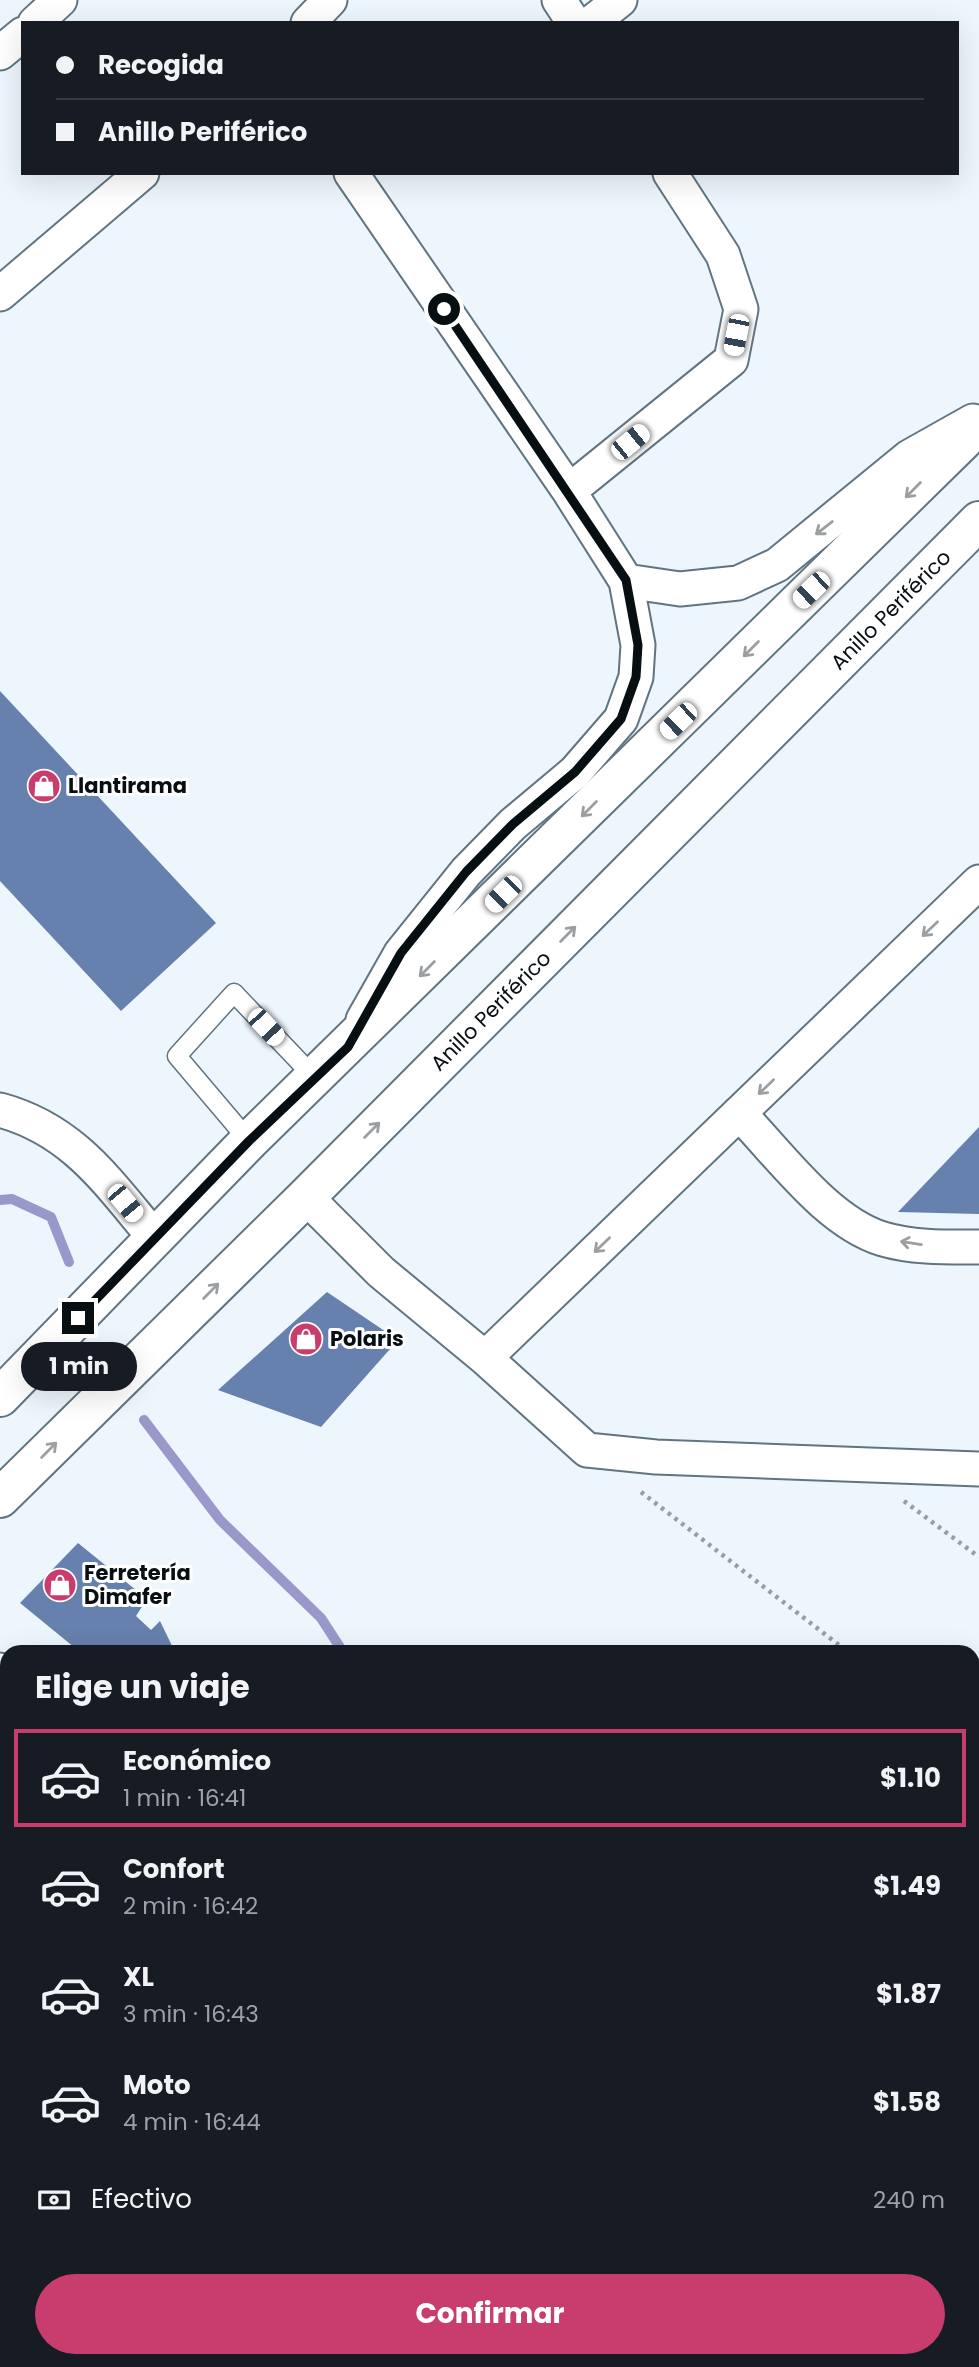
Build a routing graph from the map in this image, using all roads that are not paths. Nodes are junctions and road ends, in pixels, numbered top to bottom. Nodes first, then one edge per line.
1 (60, 0) edge
2 (330, 0) edge
3 (559, 0) edge
4 (620, 0) edge
5 (37, 21) edge
6 (310, 21) edge
7 (573, 21) edge
8 (594, 21) edge
9 (21, 36) edge
10 (0, 53) edge
11 (140, 175) edge
12 (352, 175) edge
13 (671, 175) edge
14 (0, 294) edge
15 (979, 418) edge
16 (979, 425) edge
17 (569, 491) junction
18 (979, 522) edge
19 (626, 580) junction
20 (979, 882) edge
21 (348, 1047) junction
22 (314, 1077) junction
23 (0, 1110) edge
24 (739, 1113) junction
25 (249, 1141) junction
26 (306, 1197) junction
27 (155, 1238) junction
28 (979, 1247) edge
29 (485, 1358) junction
30 (0, 1397) edge
31 (979, 1469) edge
32 (0, 1498) edge

1 - 5 street
2 - 6 street
3 - 7 street
4 - 8 street
9 - 10 street
11 - 14 street
12 - 17 street
13 - 17 street
15 -> 19 street
16 -> 21 highway
17 - 19 street
26 -> 18 highway, Anillo Periférico
19 - 21 street
20 -> 24 street
21 - 22 highway
22 - 25 highway
22 - 25 lane
23 - 27 street
28 -> 24 street
24 -> 29 street
25 - 27 highway
26 - 29 street
32 -> 26 highway, Anillo Periférico
27 - 30 highway
29 - 31 street

